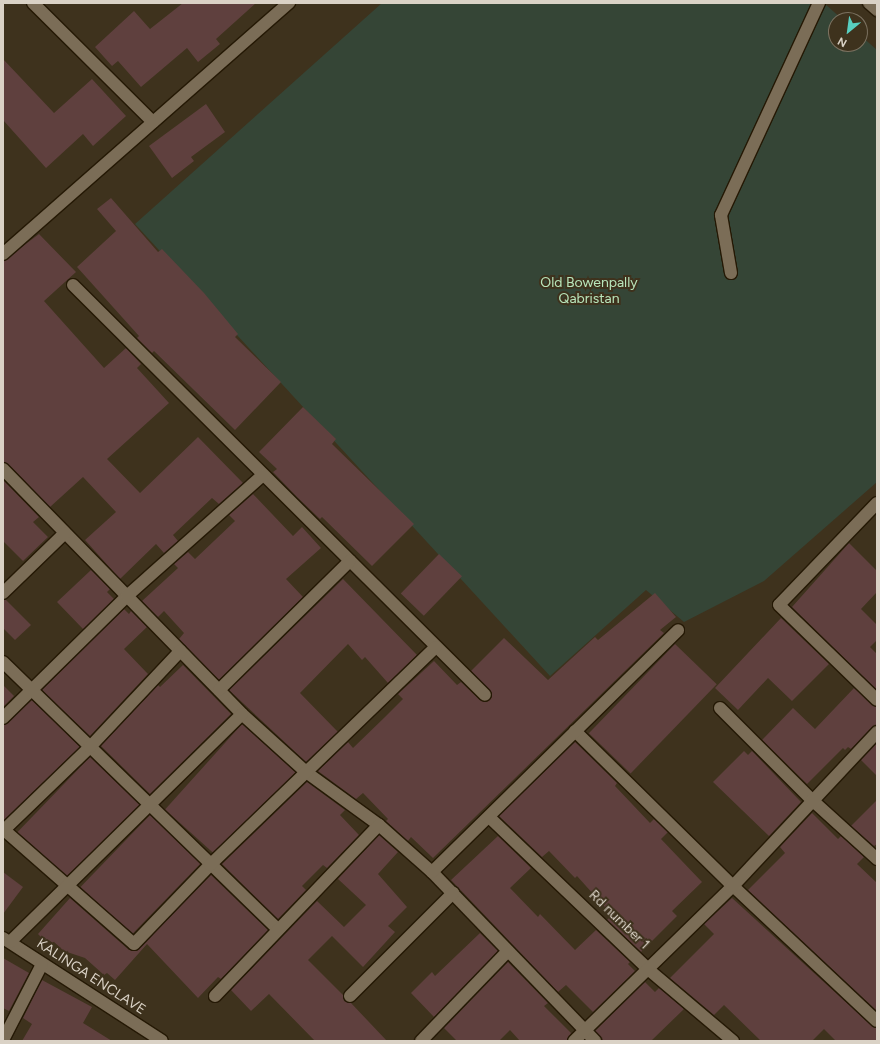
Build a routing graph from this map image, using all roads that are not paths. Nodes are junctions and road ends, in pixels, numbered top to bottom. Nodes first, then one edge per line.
1 (33, 3) edge
2 (289, 3) edge
3 (819, 3) edge
4 (869, 3) edge
5 (877, 10) edge
6 (153, 122) junction
7 (3, 254) edge
8 (731, 273) dead end
9 (73, 285) dead end
10 (3, 469) edge
11 (263, 475) junction
12 (877, 504) edge
13 (65, 533) junction
14 (350, 562) junction
15 (3, 593) edge
16 (127, 596) junction
17 (678, 630) dead end
18 (436, 647) junction
19 (180, 651) junction
20 (3, 662) edge
21 (219, 690) junction
22 (32, 691) junction
23 (485, 695) dead end
24 (877, 700) edge
25 (720, 708) dead end
26 (242, 714) junction
27 (3, 718) edge
28 (575, 731) junction
29 (877, 732) edge
30 (90, 747) junction
31 (306, 772) junction
32 (812, 800) junction
33 (148, 804) junction
34 (489, 817) junction
35 (379, 825) junction
36 (3, 830) edge
37 (877, 859) edge
38 (210, 865) junction
39 (432, 872) junction
40 (67, 884) junction
41 (734, 886) junction
42 (453, 893) junction
43 (277, 928) junction
44 (6, 940) edge
45 (508, 951) junction
46 (42, 964) junction
47 (649, 970) junction
48 (215, 996) dead end
49 (350, 996) dead end
50 (877, 1021) edge
51 (585, 1032) junction
52 (3, 1040) edge
53 (162, 1041) edge
54 (421, 1041) edge
55 (574, 1041) edge
56 (595, 1041) edge
57 (733, 1041) edge

1 - 6 street
2 - 6 street
3 - 8 street
4 - 5 street
6 - 7 street
9 - 11 street
10 - 13 street
11 - 14 street
11 - 16 street
12 - 24 street
13 - 15 street
13 - 16 street
14 - 18 street
14 - 21 street
16 - 19 street
16 - 22 street
17 - 28 street
18 - 23 street
18 - 31 street
19 - 21 street
19 - 30 street
20 - 22 street
21 - 26 street
22 - 27 street
22 - 30 street
25 - 32 street
26 - 31 street
26 - 33 street
28 - 34 street
28 - 41 street
29 - 32 street
30 - 33 street
30 - 36 street
31 - 35 street
31 - 38 street
32 - 37 street
32 - 41 street
33 - 38 street
33 - 40 street
34 - 39 street
34 - 47 street, Rd number 1
35 - 39 street
35 - 43 street
36 - 40 street
38 - 40 street
38 - 43 street
39 - 42 street
40 - 44 street
41 - 47 street
41 - 50 street
42 - 45 street
42 - 49 street
43 - 48 street
44 - 46 street, KALINGA ENCLAVE
45 - 51 street
45 - 54 street
46 - 52 street
46 - 53 street, KALINGA ENCLAVE
47 - 51 street
47 - 57 street, Rd number 1
51 - 55 street
51 - 56 street

